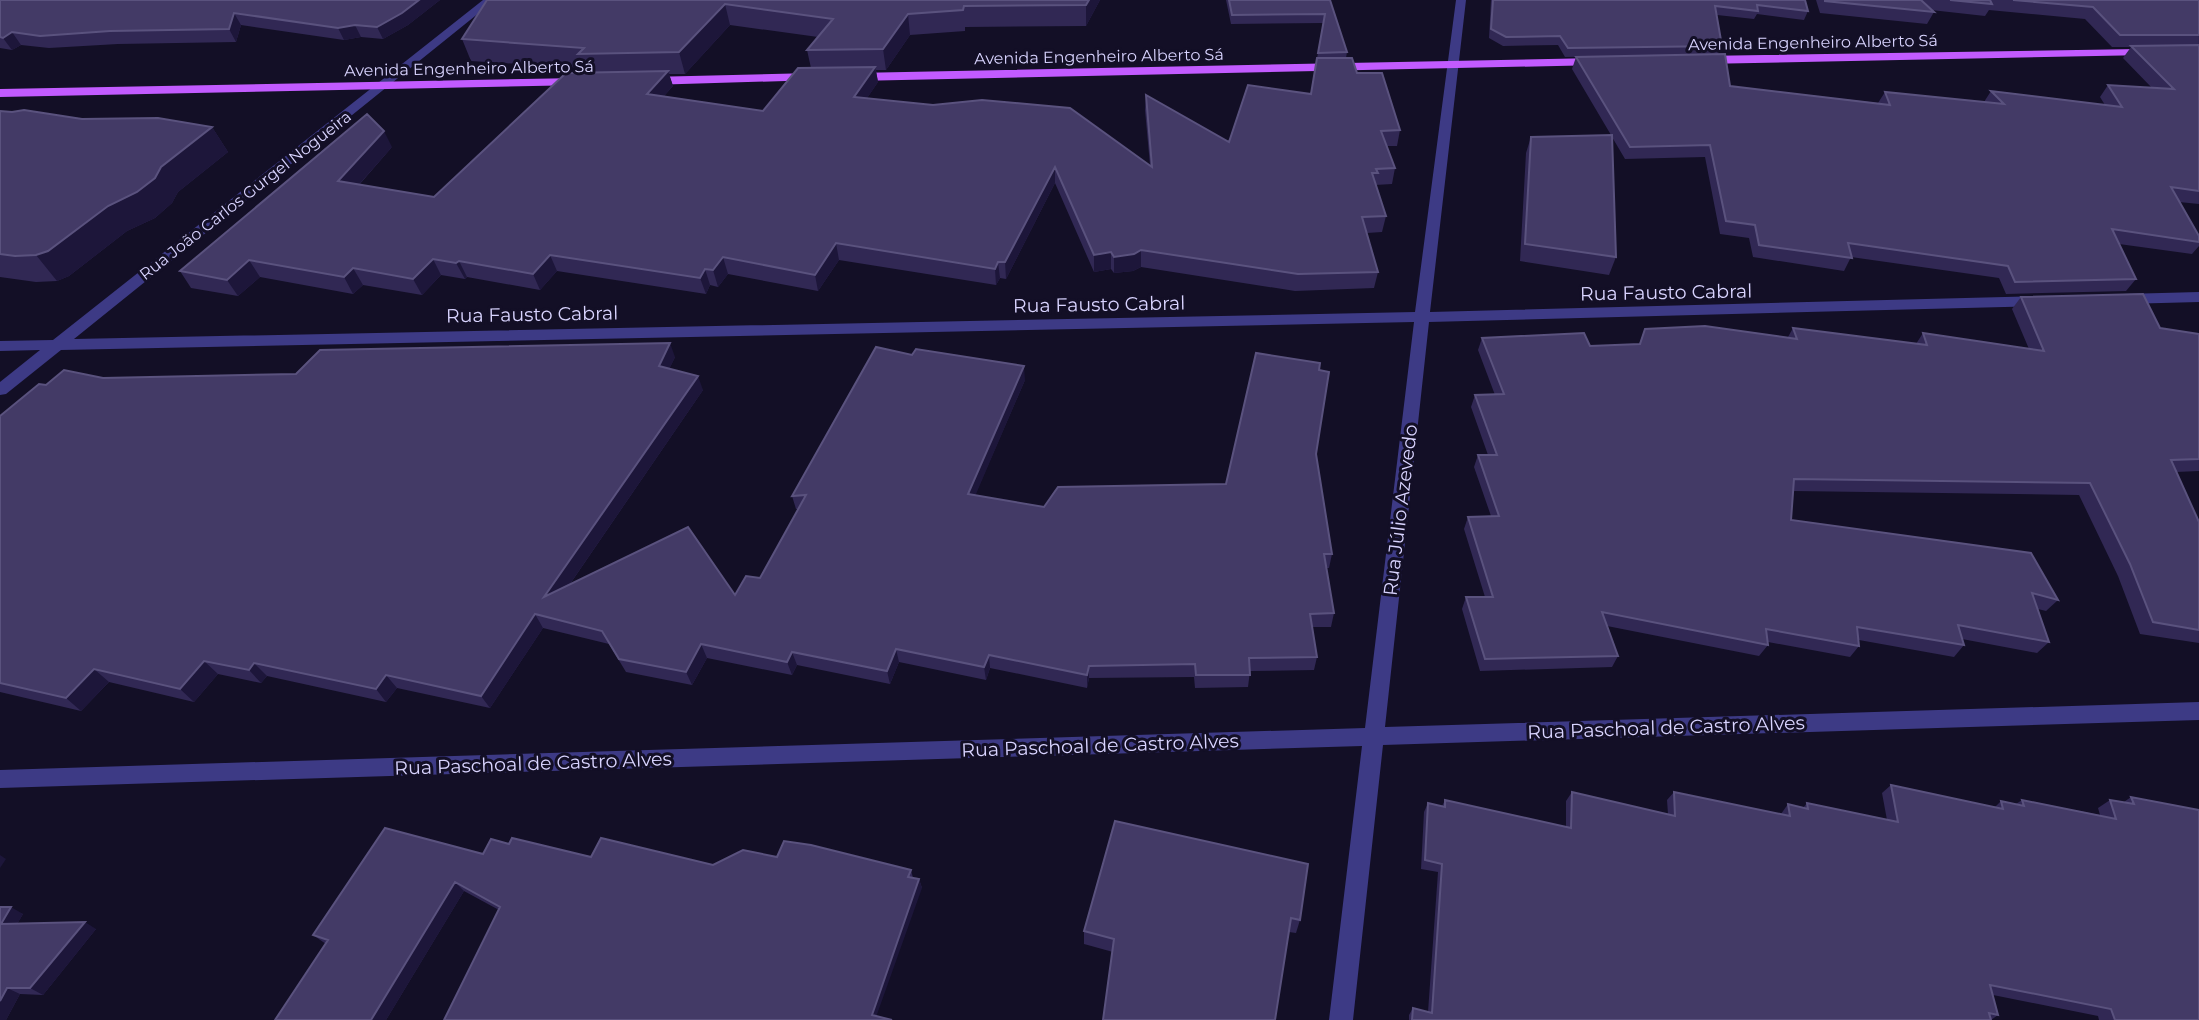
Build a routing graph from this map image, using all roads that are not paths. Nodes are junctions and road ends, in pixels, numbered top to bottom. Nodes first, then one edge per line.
1 (490, 0) edge
2 (1461, 0) edge
3 (2199, 51) edge
4 (1685, 61) edge
5 (1616, 62) edge
6 (1451, 65) junction
7 (827, 77) edge
8 (841, 77) edge
9 (633, 81) edge
10 (591, 82) edge
11 (382, 86) junction
12 (0, 93) edge
13 (2199, 297) edge
14 (2102, 300) edge
15 (2060, 301) edge
16 (1423, 317) junction
17 (57, 344) junction
18 (0, 346) edge
19 (0, 390) edge
20 (2199, 711) edge
21 (1372, 737) junction
22 (0, 779) edge
23 (1341, 1020) edge

1 - 11 street, Rua João Carlos Gurgel Nogueira
2 - 6 street, Rua Júlio Azevedo
3 - 4 main road, Avenida Engenheiro Alberto Sá
5 - 6 main road, Avenida Engenheiro Alberto Sá
6 - 8 main road, Avenida Engenheiro Alberto Sá
6 - 16 street, Rua Júlio Azevedo
7 - 9 main road
10 - 11 main road, Avenida Engenheiro Alberto Sá
11 - 12 main road, Avenida Engenheiro Alberto Sá
11 - 17 street, Rua João Carlos Gurgel Nogueira
13 - 14 street
15 - 16 street, Rua Fausto Cabral
16 - 17 street, Rua Fausto Cabral
16 - 21 street, Rua Júlio Azevedo
17 - 18 street, Rua Fausto Cabral
17 - 19 street, Rua João Carlos Gurgel Nogueira
20 - 21 street, Rua Paschoal de Castro Alves
21 - 22 street, Rua Paschoal de Castro Alves
21 - 23 street, Rua Júlio Azevedo

